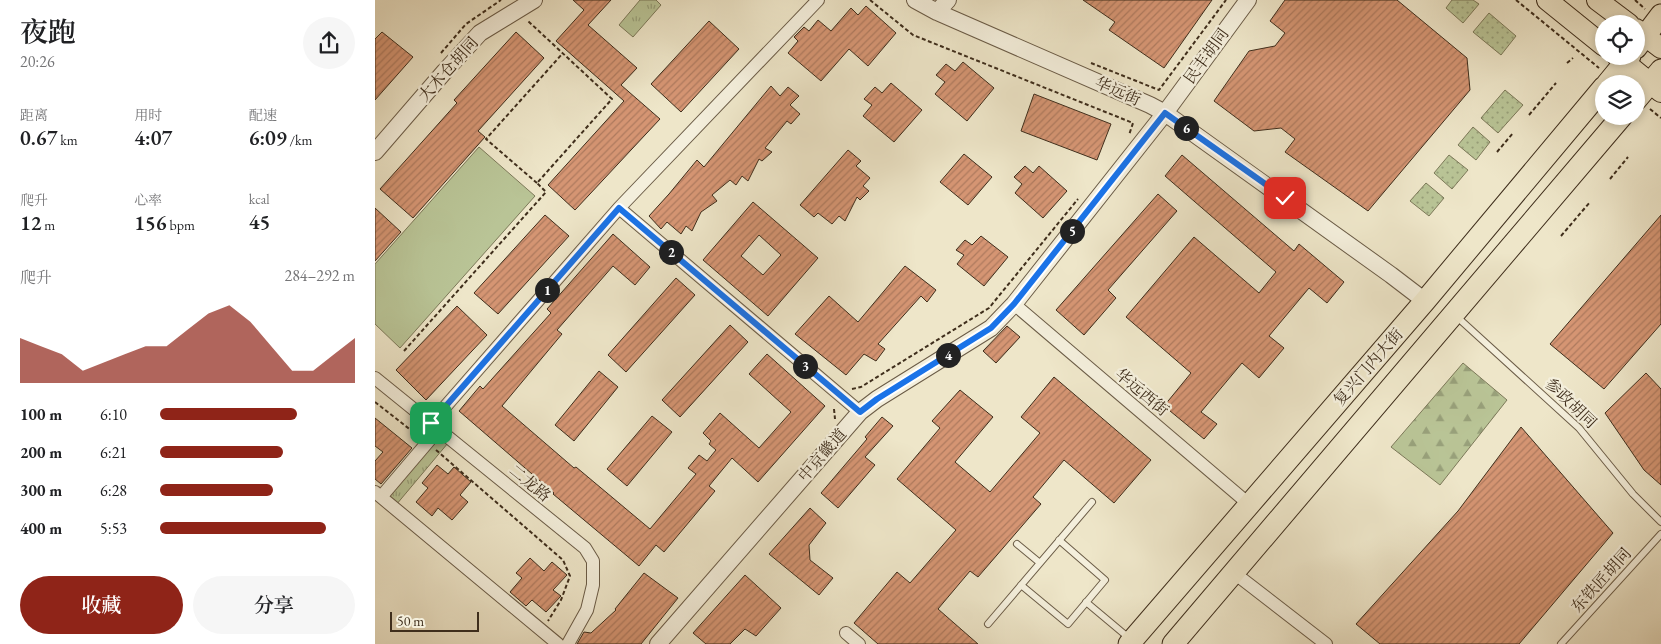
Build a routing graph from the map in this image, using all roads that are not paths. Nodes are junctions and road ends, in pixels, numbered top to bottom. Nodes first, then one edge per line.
1 (534, 0) edge
2 (818, 0) edge
3 (915, 0) edge
4 (1248, 0) edge
5 (1547, 0) edge
6 (1597, 0) edge
7 (943, 6) edge
8 (1617, 15) edge
9 (1661, 15) edge
10 (1645, 36) edge
11 (1595, 39) edge
12 (1622, 65) edge
13 (1635, 65) edge
14 (1657, 82) edge
15 (1645, 92) edge
16 (1165, 113) junction
17 (1614, 125) edge
18 (375, 152) edge
19 (619, 208) junction
20 (1425, 301) junction
21 (1014, 304) junction
22 (1453, 313) junction
23 (375, 378) edge
24 (860, 412) junction
25 (435, 426) junction
26 (378, 494) edge
27 (1092, 502) dead end
28 (1250, 505) junction
29 (1661, 522) edge
30 (1661, 534) edge
31 (1059, 540) junction
32 (1017, 544) dead end
33 (1040, 563) junction
34 (1233, 572) junction
35 (1021, 585) junction
36 (1086, 602) junction
37 (988, 624) dead end
38 (846, 633) dead end
39 (1131, 642) edge
40 (558, 644) edge
41 (568, 644) edge
42 (658, 644) edge
43 (859, 644) edge
44 (1173, 644) edge
45 (1326, 644) edge
46 (1561, 644) edge

1 - 18 street, 大木仓胡同
2 - 19 street
3 - 7 street, 华远街
4 - 16 street, 民丰胡同
5 - 11 main road
6 - 8 main road
7 - 16 street, 华远街
9 - 10 highway, 复兴门内大街
12 - 20 highway, 复兴门内大街
13 - 14 main road
14 - 15 highway
16 - 20 street, 华远街
16 - 21 street, 中京畿道
17 - 22 highway, 复兴门内大街
19 - 24 street
19 - 25 street
20 - 28 highway, 复兴门内大街
21 - 24 street, 中京畿道
21 - 28 street, 华远西街
22 - 29 lane, 参政胡同
22 - 34 highway, 复兴门内大街
23 - 25 street, 二龙路
24 - 42 street, 中京畿道
25 - 26 street
25 - 41 street, 二龙路
26 - 40 street
27 - 31 lane
28 - 39 highway, 复兴门内大街
30 - 46 lane, 东铁匠胡同
31 - 33 lane
31 - 36 lane
32 - 33 lane
33 - 35 lane
34 - 44 highway, 复兴门内大街
34 - 45 street
35 - 36 lane
35 - 37 lane
36 - 39 lane
38 - 43 street

